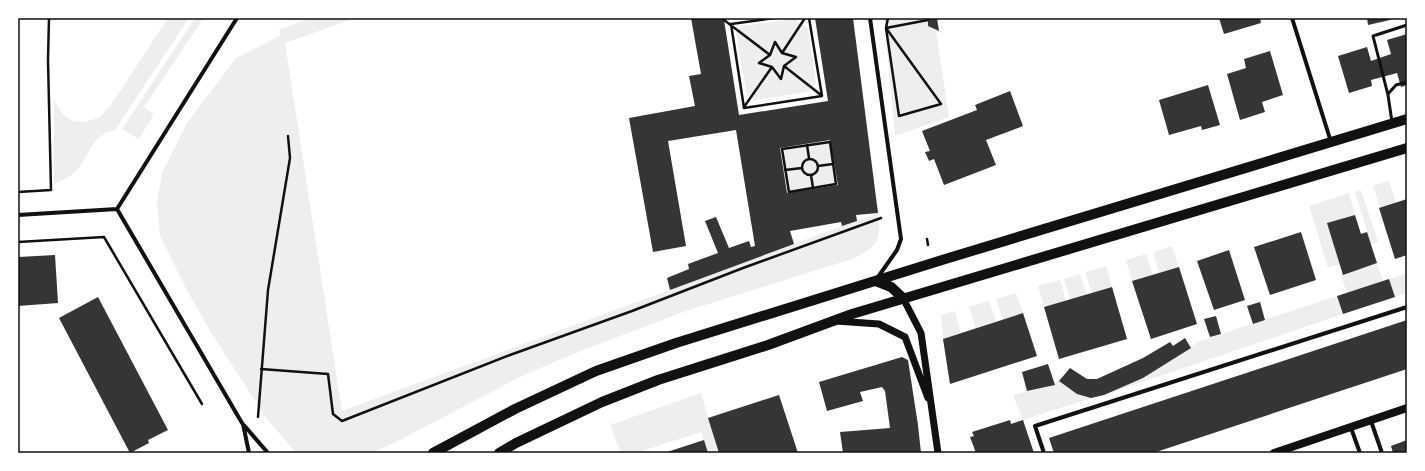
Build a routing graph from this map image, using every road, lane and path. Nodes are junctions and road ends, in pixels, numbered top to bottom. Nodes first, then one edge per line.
1 (49, 18) edge
2 (237, 18) edge
3 (774, 18) edge
4 (805, 18) edge
5 (809, 18) edge
6 (870, 18) edge
7 (888, 18) edge
8 (1292, 18) edge
9 (724, 20) dead end
10 (928, 20) dead end
11 (731, 24) junction
12 (1407, 25) edge
13 (886, 28) junction
14 (782, 53) junction
15 (770, 55) junction
16 (784, 66) junction
17 (772, 67) junction
18 (1407, 82) edge
19 (1388, 95) junction
20 (822, 96) junction
21 (744, 108) junction
22 (1407, 119) edge
23 (1392, 123) junction
24 (288, 136) dead end
25 (1331, 142) junction
26 (807, 145) junction
27 (1407, 148) edge
28 (809, 158) junction
29 (833, 164) junction
30 (818, 166) junction
31 (802, 168) junction
32 (785, 170) junction
33 (811, 175) junction
34 (813, 188) junction
35 (18, 192) edge
36 (117, 209) junction
37 (18, 215) edge
38 (882, 218) dead end
39 (926, 239) dead end
40 (18, 242) edge
41 (928, 245) dead end
42 (876, 281) junction
43 (903, 298) junction
44 (1407, 307) edge
45 (832, 321) junction
46 (261, 369) junction
47 (202, 404) dead end
48 (1407, 408) edge
49 (932, 410) junction
50 (258, 417) dead end
51 (1371, 421) junction
52 (242, 423) junction
53 (1351, 428) junction
54 (249, 453) edge
55 (268, 453) edge
56 (433, 453) edge
57 (499, 453) edge
58 (938, 453) edge
59 (1044, 453) edge
60 (1274, 453) edge
61 (1360, 453) edge
62 (1382, 453) edge

1 - 35 path
2 - 36 street
3 - 11 path
4 - 14 path
5 - 20 path
6 - 42 street
7 - 13 path
8 - 25 street
9 - 11 path
10 - 13 path
11 - 15 path
11 - 21 path
12 - 19 lane
13 - 13 path
14 - 15 path
14 - 16 path
15 - 17 path
16 - 17 path
16 - 20 path
17 - 21 path
18 - 19 lane
19 - 23 lane
20 - 21 path
22 - 23 main road
23 - 25 main road
24 - 46 path
25 - 42 main road
26 - 28 path
26 - 29 path
26 - 32 path
27 - 43 main road
28 - 30 path
28 - 31 path
29 - 30 path
29 - 34 path
30 - 33 path
31 - 32 path
31 - 33 path
32 - 34 path
33 - 34 path
36 - 37 street
36 - 52 street
38 - 46 path
39 - 41 path
40 - 47 path
42 - 43 main road
42 - 56 main road
43 - 45 main road
43 - 49 street
44 - 59 street
45 - 49 street
45 - 57 main road
46 - 50 path
48 - 51 main road
49 - 58 street
51 - 53 main road
51 - 62 street
52 - 54 street
52 - 55 street
53 - 60 main road
53 - 61 street

